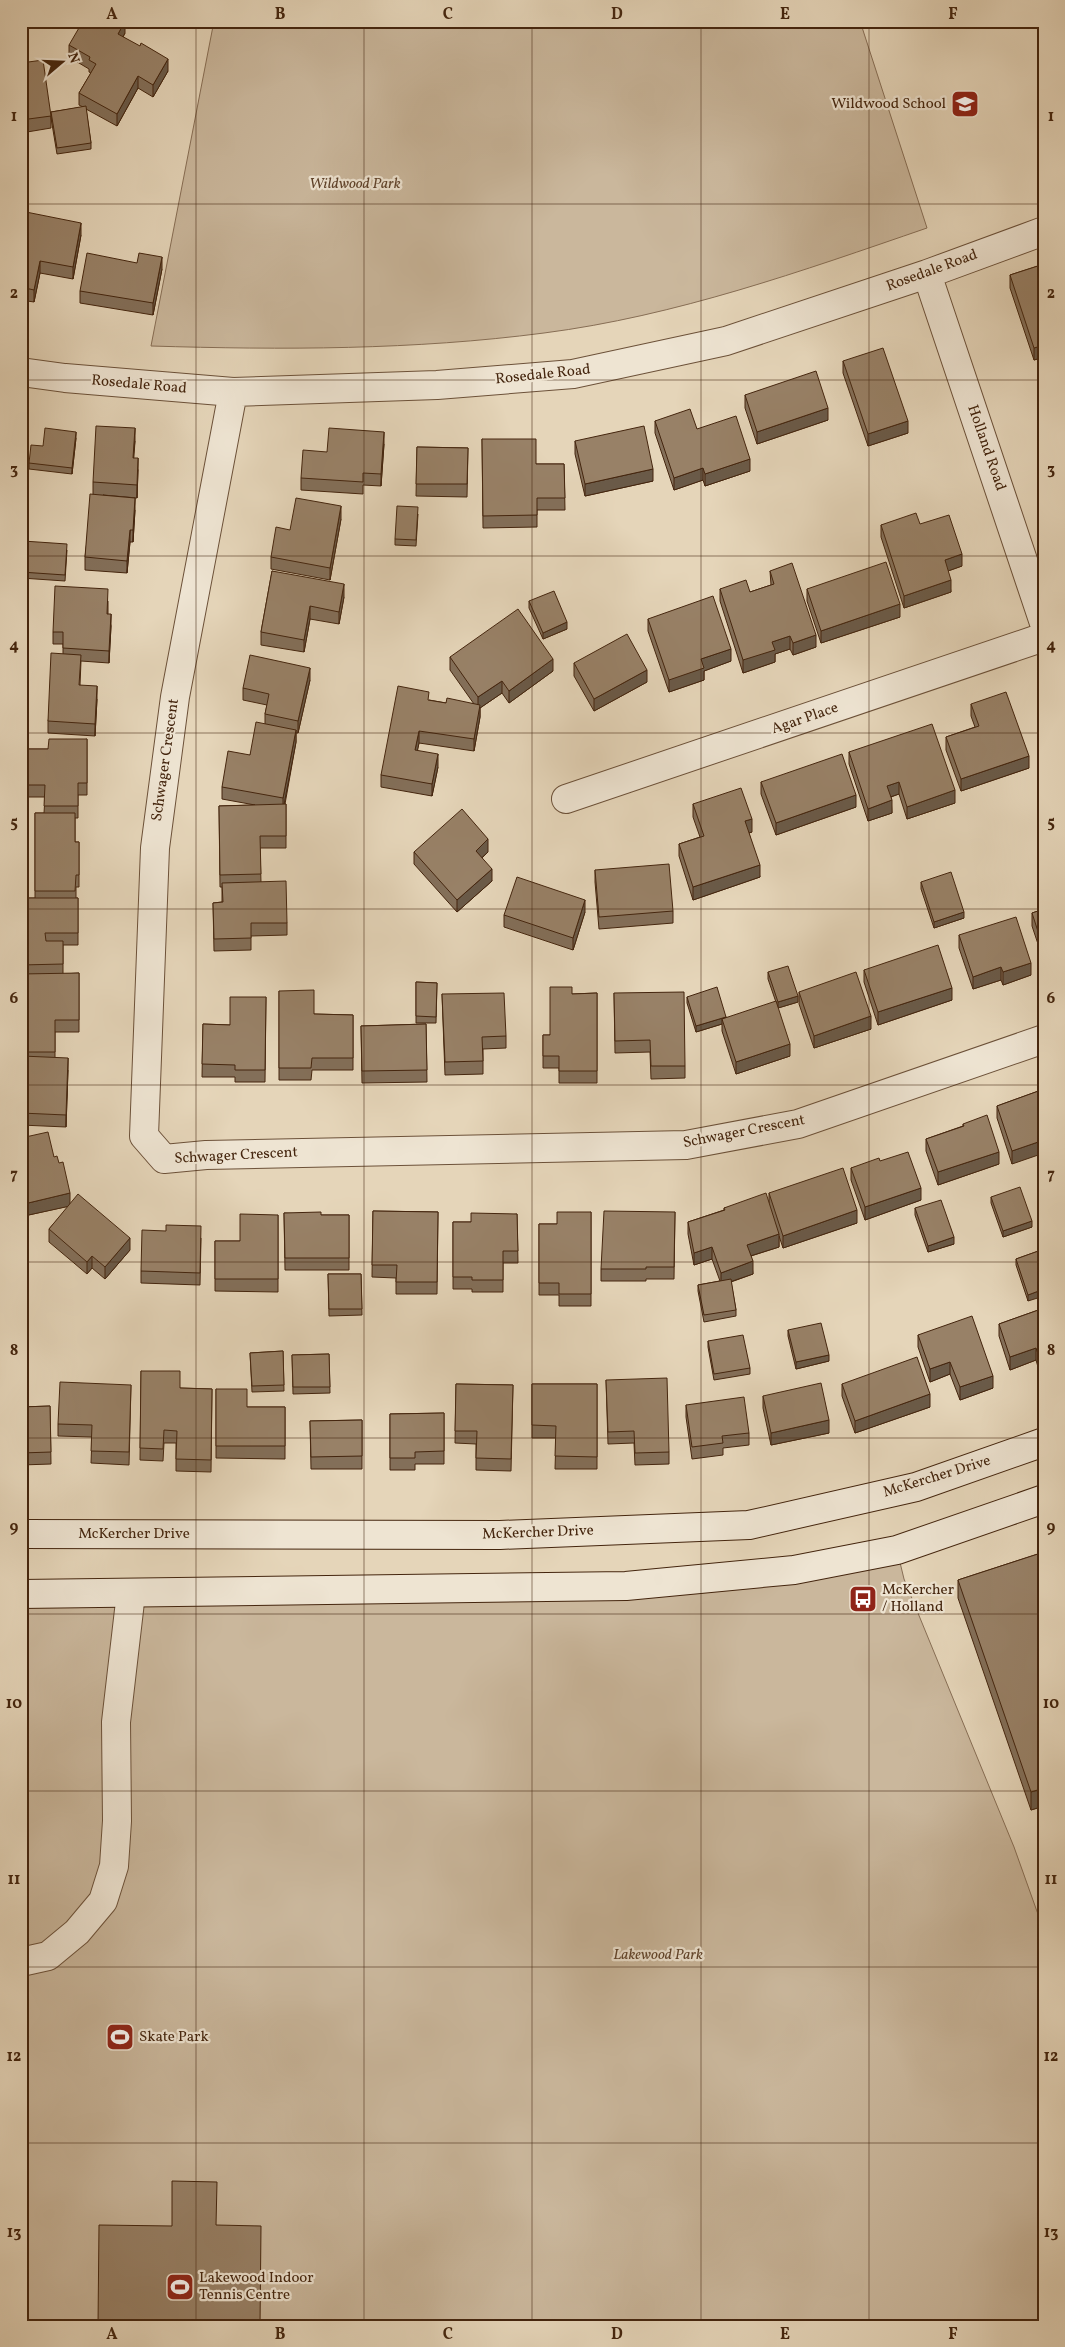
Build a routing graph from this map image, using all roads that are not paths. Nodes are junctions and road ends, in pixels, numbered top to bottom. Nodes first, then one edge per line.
1 (1044, 231) edge
2 (927, 274) junction
3 (21, 372) edge
4 (234, 392) junction
5 (1044, 623) edge
6 (1044, 638) edge
7 (566, 799) dead end
8 (1044, 1039) edge
9 (1044, 1442) edge
10 (1044, 1498) edge
11 (21, 1534) edge
12 (131, 1593) junction
13 (21, 1594) edge
14 (21, 1962) edge

1 - 2 street, Rosedale Road
2 - 4 street, Rosedale Road
2 - 5 street, Holland Road
3 - 4 street, Rosedale Road
4 - 8 street, Schwager Crescent
6 - 7 street, Agar Place
9 - 11 street, McKercher Drive
10 - 12 street
12 - 13 street
12 - 14 street

